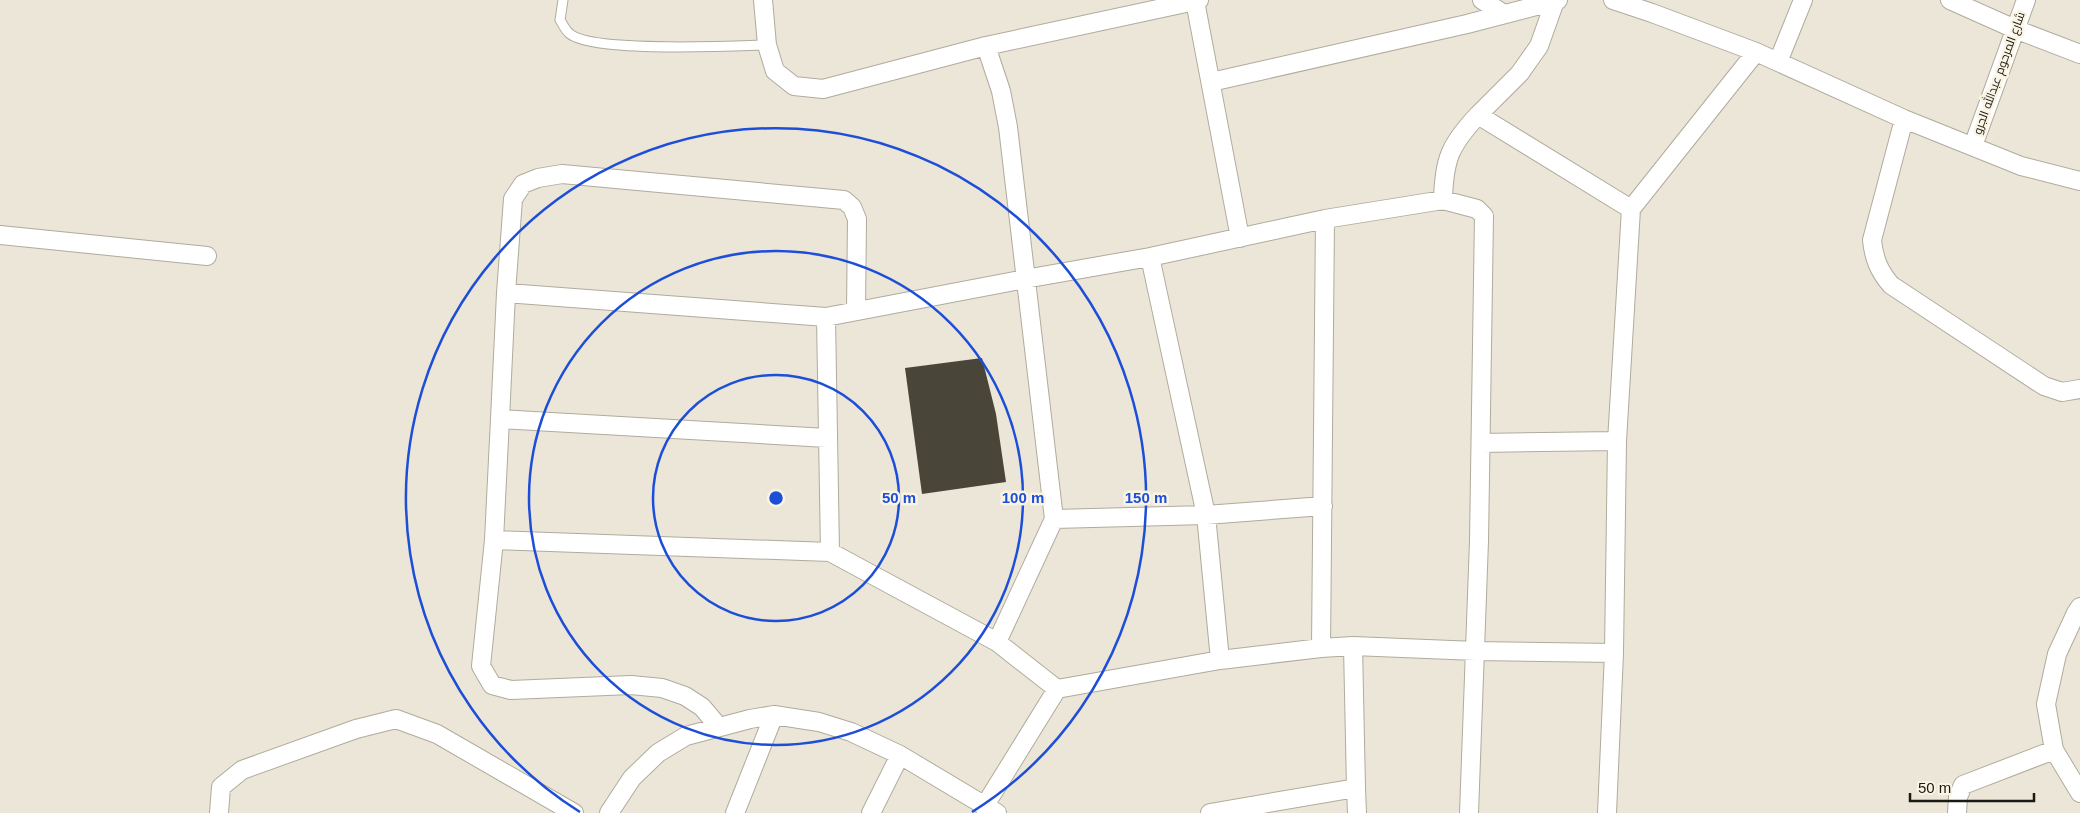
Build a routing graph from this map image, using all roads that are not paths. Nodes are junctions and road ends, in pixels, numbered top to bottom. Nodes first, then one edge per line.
1 (563, 0) edge
2 (763, 0) edge
3 (1482, 0) edge
4 (1556, 0) edge
5 (1613, 0) edge
6 (1803, 0) edge
7 (1950, 0) edge
8 (2026, 0) edge
9 (1197, 1) edge
10 (1504, 14) junction
11 (2015, 29) junction
12 (767, 45) junction
13 (986, 46) junction
14 (1756, 52) junction
15 (2080, 54) edge
16 (1778, 62) junction
17 (1211, 82) junction
18 (1478, 115) junction
19 (1904, 119) junction
20 (1973, 146) junction
21 (2080, 181) edge
22 (1443, 200) junction
23 (1631, 209) junction
24 (1325, 219) junction
25 (0, 235) edge
26 (1240, 238) junction
27 (207, 256) dead end
28 (1150, 257) junction
29 (1025, 278) junction
30 (506, 293) junction
31 (856, 311) junction
32 (826, 317) junction
33 (2080, 389) edge
34 (500, 419) junction
35 (826, 438) junction
36 (1617, 441) junction
37 (1481, 443) junction
38 (1323, 506) junction
39 (1206, 515) junction
40 (1054, 519) junction
41 (494, 540) junction
42 (830, 552) junction
43 (2080, 607) edge
44 (997, 642) junction
45 (1352, 646) junction
46 (1321, 648) junction
47 (1476, 651) junction
48 (1614, 652) junction
49 (1220, 660) junction
50 (1057, 690) junction
51 (774, 714) junction
52 (718, 726) junction
53 (2054, 750) junction
54 (900, 755) junction
55 (1356, 788) junction
56 (2080, 793) edge
57 (990, 810) edge
58 (219, 813) edge
59 (574, 813) edge
60 (609, 813) edge
61 (735, 813) edge
62 (871, 813) edge
63 (1210, 813) edge
64 (1357, 813) edge
65 (1469, 813) edge
66 (1607, 813) edge
67 (1957, 813) edge

1 - 12 lane
2 - 12 street
3 - 10 street
4 - 10 street
4 - 18 street
5 - 14 street
6 - 16 street
7 - 11 street
8 - 11 street, شارع المرحوم عبدالله الجرو
9 - 13 street
9 - 17 street
10 - 17 street
11 - 15 street
11 - 20 street, شارع المرحوم عبدالله الجرو
12 - 13 street
13 - 29 street
14 - 16 street
14 - 23 street
16 - 19 street
17 - 26 street
18 - 22 street
18 - 23 street
19 - 20 street
19 - 33 street
20 - 21 street
22 - 24 street
22 - 37 street
23 - 36 street
24 - 26 street
24 - 38 street
25 - 27 street
26 - 28 street
28 - 29 street
28 - 39 street
29 - 31 street
29 - 40 street
30 - 31 street
30 - 32 street
30 - 34 street
31 - 32 street
32 - 35 street
34 - 35 street
34 - 41 street
35 - 42 street
36 - 37 street
36 - 48 street
37 - 47 street
38 - 39 street
38 - 46 street
39 - 40 street
39 - 49 street
40 - 44 street
41 - 42 street
41 - 52 street
42 - 44 street
43 - 53 street
44 - 50 street
45 - 46 street
45 - 47 street
45 - 55 street
46 - 49 street
47 - 48 street
47 - 65 street
48 - 66 street
49 - 50 street
50 - 57 street
51 - 52 street
51 - 54 street
51 - 61 street
52 - 60 street
53 - 56 street
53 - 67 street
54 - 57 street
54 - 62 street
55 - 63 street
55 - 64 street
58 - 59 street

